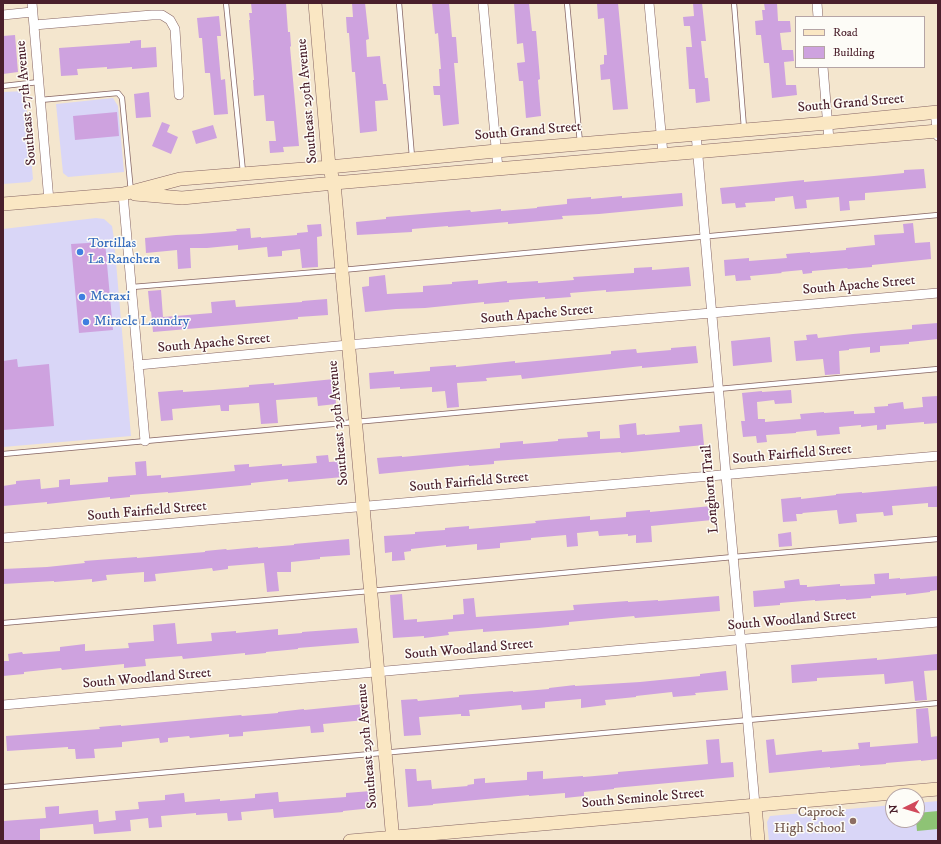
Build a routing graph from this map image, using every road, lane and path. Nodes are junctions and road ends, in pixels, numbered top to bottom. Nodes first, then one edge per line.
1 (226, 3) edge
2 (315, 3) edge
3 (399, 3) edge
4 (483, 3) edge
5 (567, 3) edge
6 (649, 3) edge
7 (734, 3) edge
8 (817, 3) edge
9 (32, 8) edge
10 (3, 15) edge
11 (818, 16) edge
12 (34, 25) junction
13 (823, 68) edge
14 (39, 82) junction
15 (3, 86) edge
16 (179, 95) dead end
17 (40, 100) junction
18 (937, 112) edge
19 (828, 123) junction
20 (745, 130) junction
21 (938, 133) edge
22 (696, 134) junction
23 (661, 137) junction
24 (830, 140) junction
25 (580, 143) junction
26 (496, 150) junction
27 (697, 151) junction
28 (663, 154) junction
29 (412, 159) junction
30 (329, 166) junction
31 (498, 169) junction
32 (244, 174) junction
33 (334, 183) junction
34 (127, 193) junction
35 (49, 200) junction
36 (3, 204) edge
37 (938, 215) edge
38 (704, 236) junction
39 (342, 270) junction
40 (132, 287) junction
41 (938, 293) edge
42 (711, 313) junction
43 (348, 345) junction
44 (138, 365) junction
45 (938, 369) edge
46 (718, 389) junction
47 (355, 421) junction
48 (145, 441) junction
49 (3, 454) edge
50 (938, 456) edge
51 (725, 475) junction
52 (363, 507) junction
53 (3, 538) edge
54 (938, 539) edge
55 (733, 557) junction
56 (370, 591) junction
57 (938, 622) edge
58 (3, 623) edge
59 (740, 640) junction
60 (378, 672) junction
61 (938, 703) edge
62 (3, 705) edge
63 (747, 720) junction
64 (385, 753) junction
65 (3, 787) edge
66 (938, 789) edge
67 (755, 805) junction
68 (392, 839) edge
69 (350, 841) edge
70 (758, 841) edge

1 - 32 lane
2 - 30 main road, Southeast 29th Avenue
3 - 29 lane
4 - 26 street
5 - 25 lane
6 - 23 street
7 - 20 lane
8 - 11 street
9 - 10 street
9 - 12 street, Southeast 27th Avenue
12 - 14 street, Southeast 27th Avenue
12 - 16 street
13 - 19 street
14 - 15 lane
14 - 17 street, Southeast 27th Avenue
17 - 34 lane
17 - 35 street, Southeast 27th Avenue
18 - 19 main road, South Grand Street
18 - 21 street
19 - 20 main road, South Grand Street
19 - 24 street
20 - 22 main road, South Grand Street
21 - 24 main road, South Grand Street
22 - 23 main road, South Grand Street
22 - 27 street, Longhorn Trail
23 - 25 main road, South Grand Street
23 - 28 street
24 - 27 main road, South Grand Street
25 - 26 main road, South Grand Street
26 - 29 main road, South Grand Street
26 - 31 street
27 - 28 main road, South Grand Street
27 - 38 street, Longhorn Trail
28 - 31 main road, South Grand Street
29 - 30 main road, South Grand Street
30 - 32 main road, South Grand Street
30 - 33 main road, Southeast 29th Avenue
31 - 33 main road, South Grand Street
32 - 34 main road, South Grand Street
33 - 34 main road, South Grand Street
33 - 39 main road, Southeast 29th Avenue
34 - 35 main road, South Grand Street
34 - 40 street
35 - 36 main road, South Grand Street
37 - 38 lane
38 - 39 lane
38 - 42 street, Longhorn Trail
39 - 40 lane
39 - 43 main road, Southeast 29th Avenue
40 - 44 street
41 - 42 street, South Apache Street
42 - 43 street, South Apache Street
42 - 46 street, Longhorn Trail
43 - 44 street, South Apache Street
43 - 47 main road, Southeast 29th Avenue
44 - 48 street
45 - 46 lane
46 - 47 lane
46 - 51 street, Longhorn Trail
47 - 48 lane
47 - 52 main road, Southeast 29th Avenue
48 - 49 lane
50 - 51 street, South Fairfield Street
51 - 52 street, South Fairfield Street
51 - 55 street, Longhorn Trail
52 - 53 street, South Fairfield Street
52 - 56 main road, Southeast 29th Avenue
54 - 55 lane
55 - 56 lane
55 - 59 street, Longhorn Trail
56 - 58 lane
56 - 60 main road, Southeast 29th Avenue
57 - 59 street, South Woodland Street
59 - 60 street, South Woodland Street
59 - 63 street, Longhorn Trail
60 - 62 street, South Woodland Street
60 - 64 main road, Southeast 29th Avenue
61 - 63 lane
63 - 64 lane
63 - 67 street, Longhorn Trail
64 - 65 lane
64 - 68 main road, Southeast 29th Avenue
66 - 67 main road, South Seminole Street
67 - 68 main road, South Seminole Street
67 - 70 main road, Longhorn Trail
68 - 69 main road, South Seminole Street

